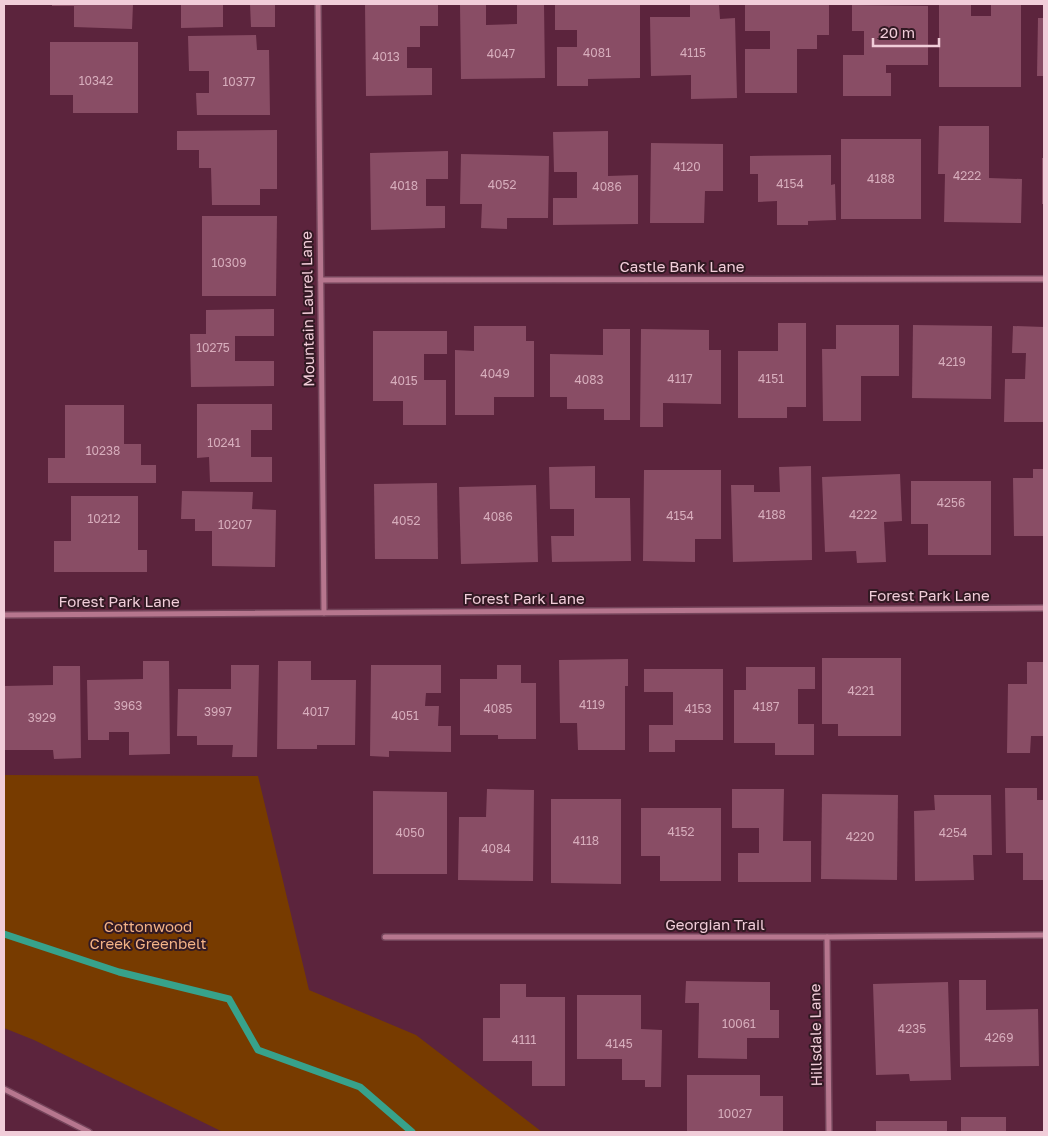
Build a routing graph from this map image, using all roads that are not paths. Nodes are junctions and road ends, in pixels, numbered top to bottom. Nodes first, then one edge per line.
1 (318, 4) edge
2 (1044, 279) edge
3 (320, 280) junction
4 (1044, 608) edge
5 (324, 613) junction
6 (4, 615) edge
7 (1044, 935) edge
8 (385, 937) dead end
9 (827, 937) junction
10 (4, 1089) edge
11 (89, 1132) edge
12 (829, 1132) edge

1 - 3 street, Mountain Laurel Lane
2 - 3 street, Castle Bank Lane
3 - 5 street, Mountain Laurel Lane
4 - 5 street, Forest Park Lane
5 - 6 street, Forest Park Lane
7 - 9 street, Georgian Trail
8 - 9 street, Georgian Trail
9 - 12 street, Hillsdale Lane
10 - 11 street

